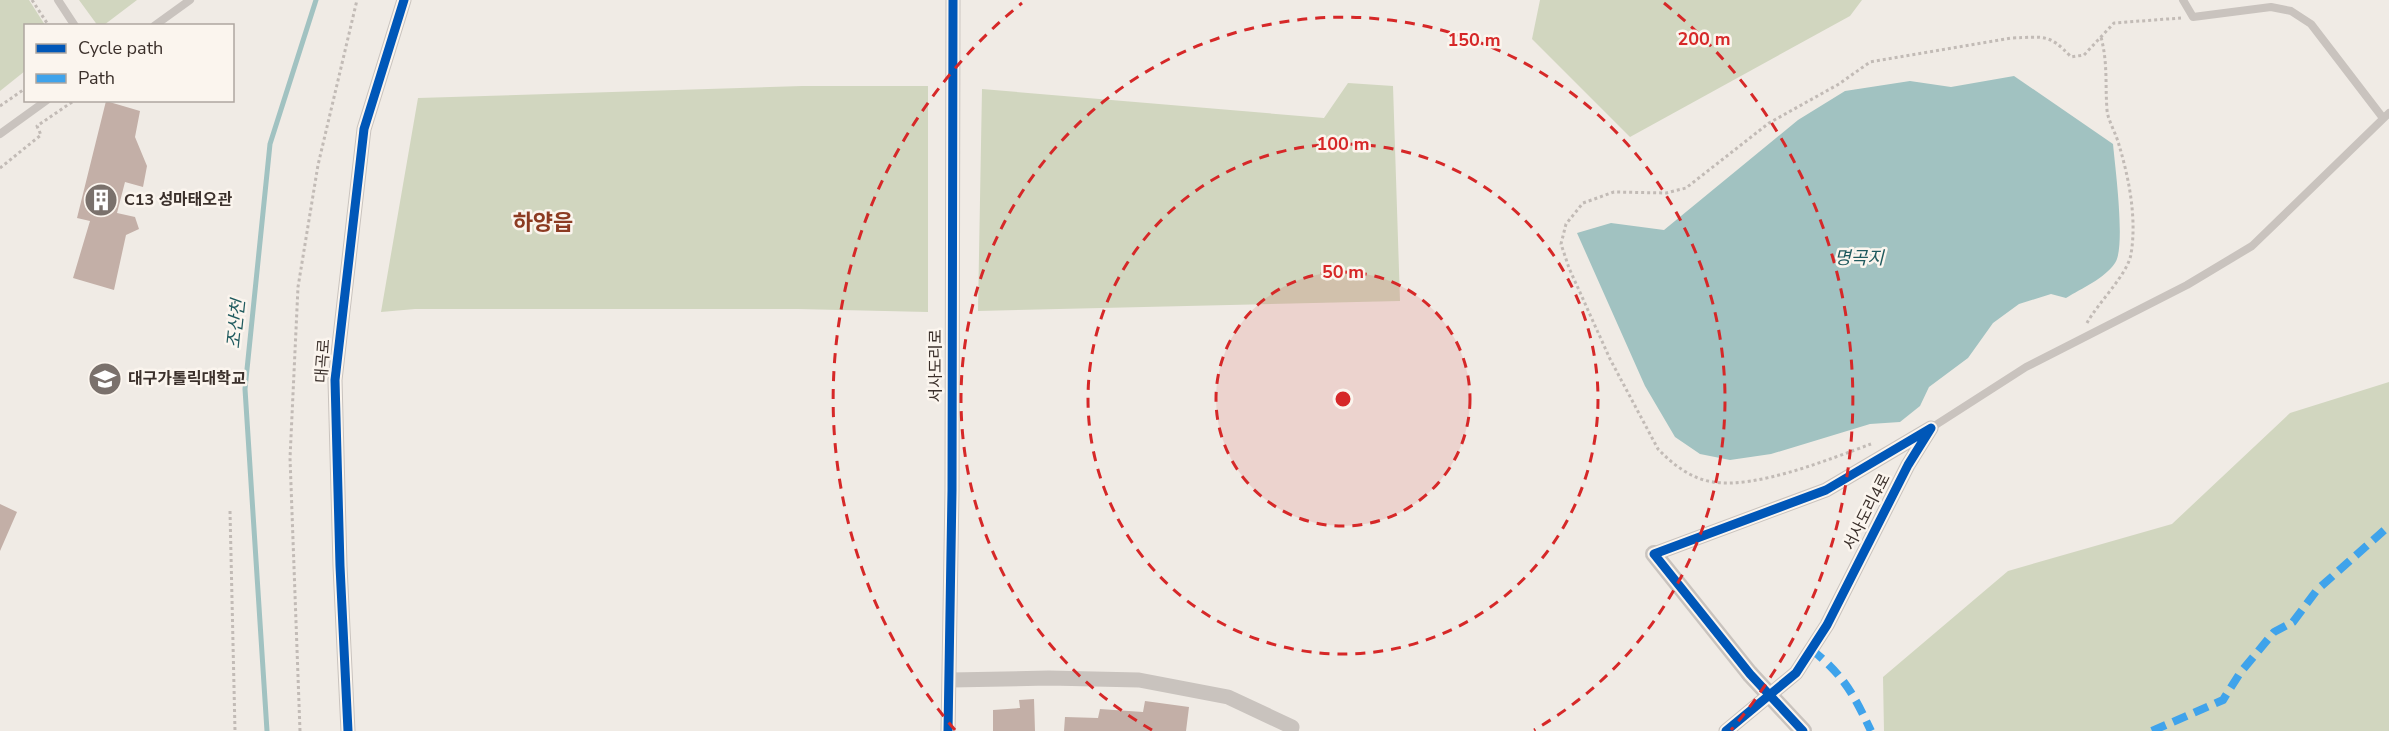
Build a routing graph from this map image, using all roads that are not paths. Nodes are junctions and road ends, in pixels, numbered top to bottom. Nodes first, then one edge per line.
1 (58, 0) edge
2 (190, 0) edge
3 (404, 0) edge
4 (953, 0) edge
5 (2184, 0) edge
6 (74, 24) edge
7 (157, 24) edge
8 (44, 102) edge
9 (2386, 115) edge
10 (0, 134) edge
11 (1931, 428) junction
12 (1654, 554) joint
13 (951, 681) junction
14 (348, 731) edge
15 (948, 731) edge
16 (1291, 731) edge
17 (1726, 731) edge
18 (1803, 731) edge

1 - 6 lane
2 - 7 lane
3 - 14 street, 대곡로
4 - 13 street, 서사도리로
5 - 9 lane
8 - 10 lane
9 - 11 lane
11 - 12 street, 서사도리4로
11 - 17 street, 서사도리4로
12 - 18 street, bridge
13 - 15 street, 서사도리로
13 - 16 street

